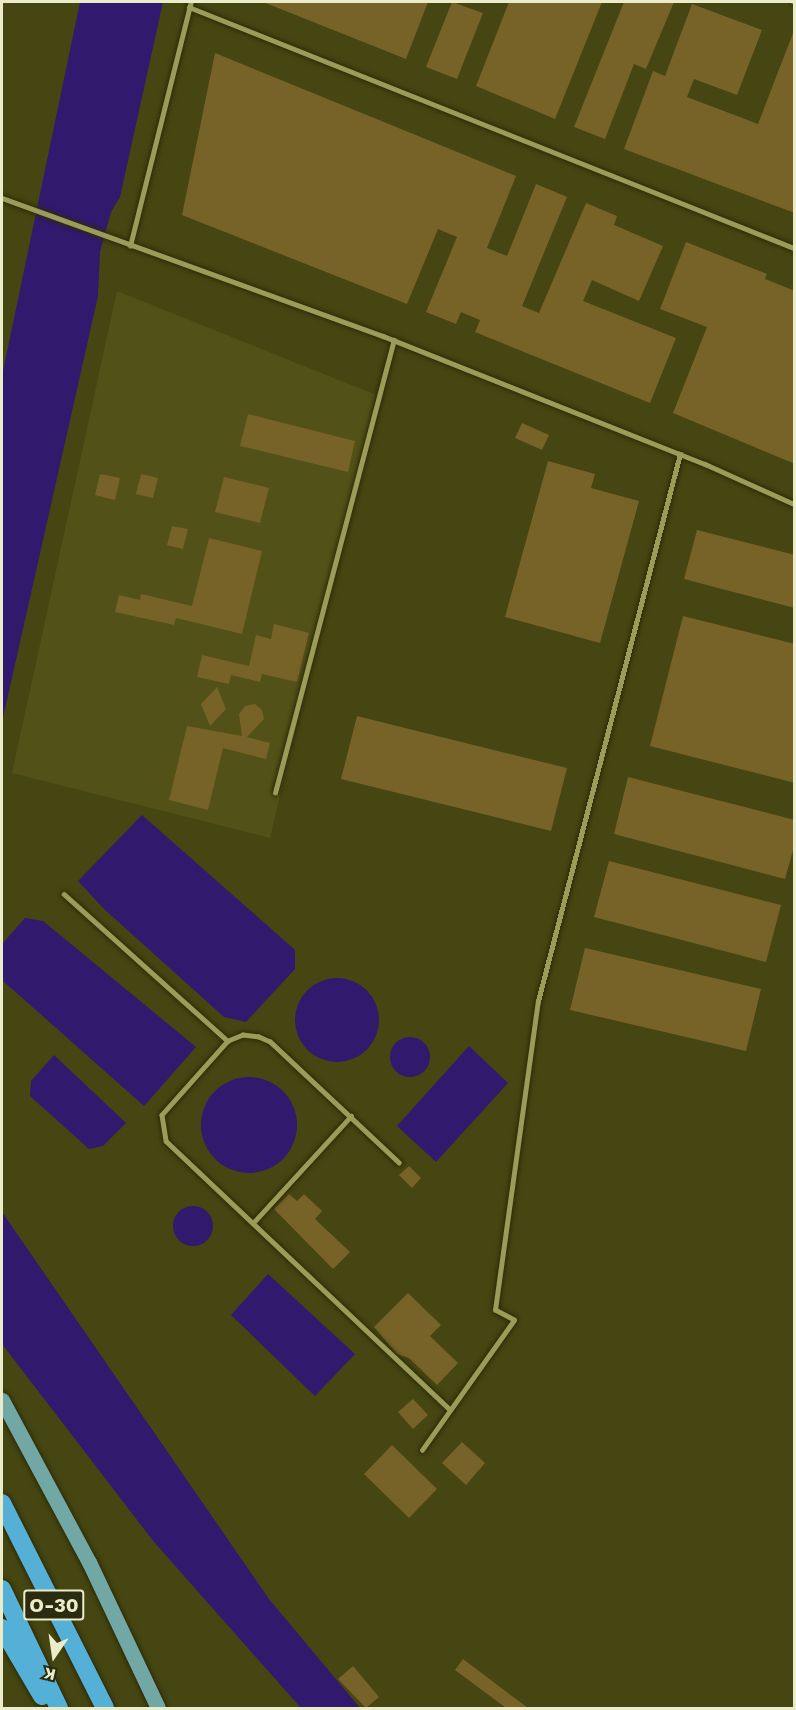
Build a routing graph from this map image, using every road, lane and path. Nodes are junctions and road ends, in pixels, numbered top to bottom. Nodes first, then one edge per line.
1 (190, 4) edge
2 (2, 198) edge
3 (130, 246) junction
4 (795, 248) edge
5 (394, 340) junction
6 (680, 454) junction
7 (795, 504) edge
8 (275, 793) dead end
9 (64, 894) dead end
10 (228, 1041) junction
11 (351, 1116) junction
12 (399, 1163) dead end
13 (253, 1223) junction
14 (2, 1400) edge
15 (450, 1410) junction
16 (422, 1450) dead end
17 (2, 1503) edge
18 (2, 1589) edge
19 (2, 1628) edge
20 (49, 1708) edge
21 (59, 1708) edge
22 (105, 1708) edge
23 (158, 1708) edge

1 - 3 lane
1 - 4 lane
2 - 3 lane
3 - 5 lane
5 - 6 lane
5 - 8 lane
6 - 7 lane
6 - 15 lane
9 - 10 lane
10 - 11 lane
10 - 13 lane
11 - 12 lane
11 - 13 lane
13 - 15 lane
14 - 23 main road
15 - 16 lane
17 - 22 highway, O-30
18 - 21 highway, O-30
19 - 20 highway

